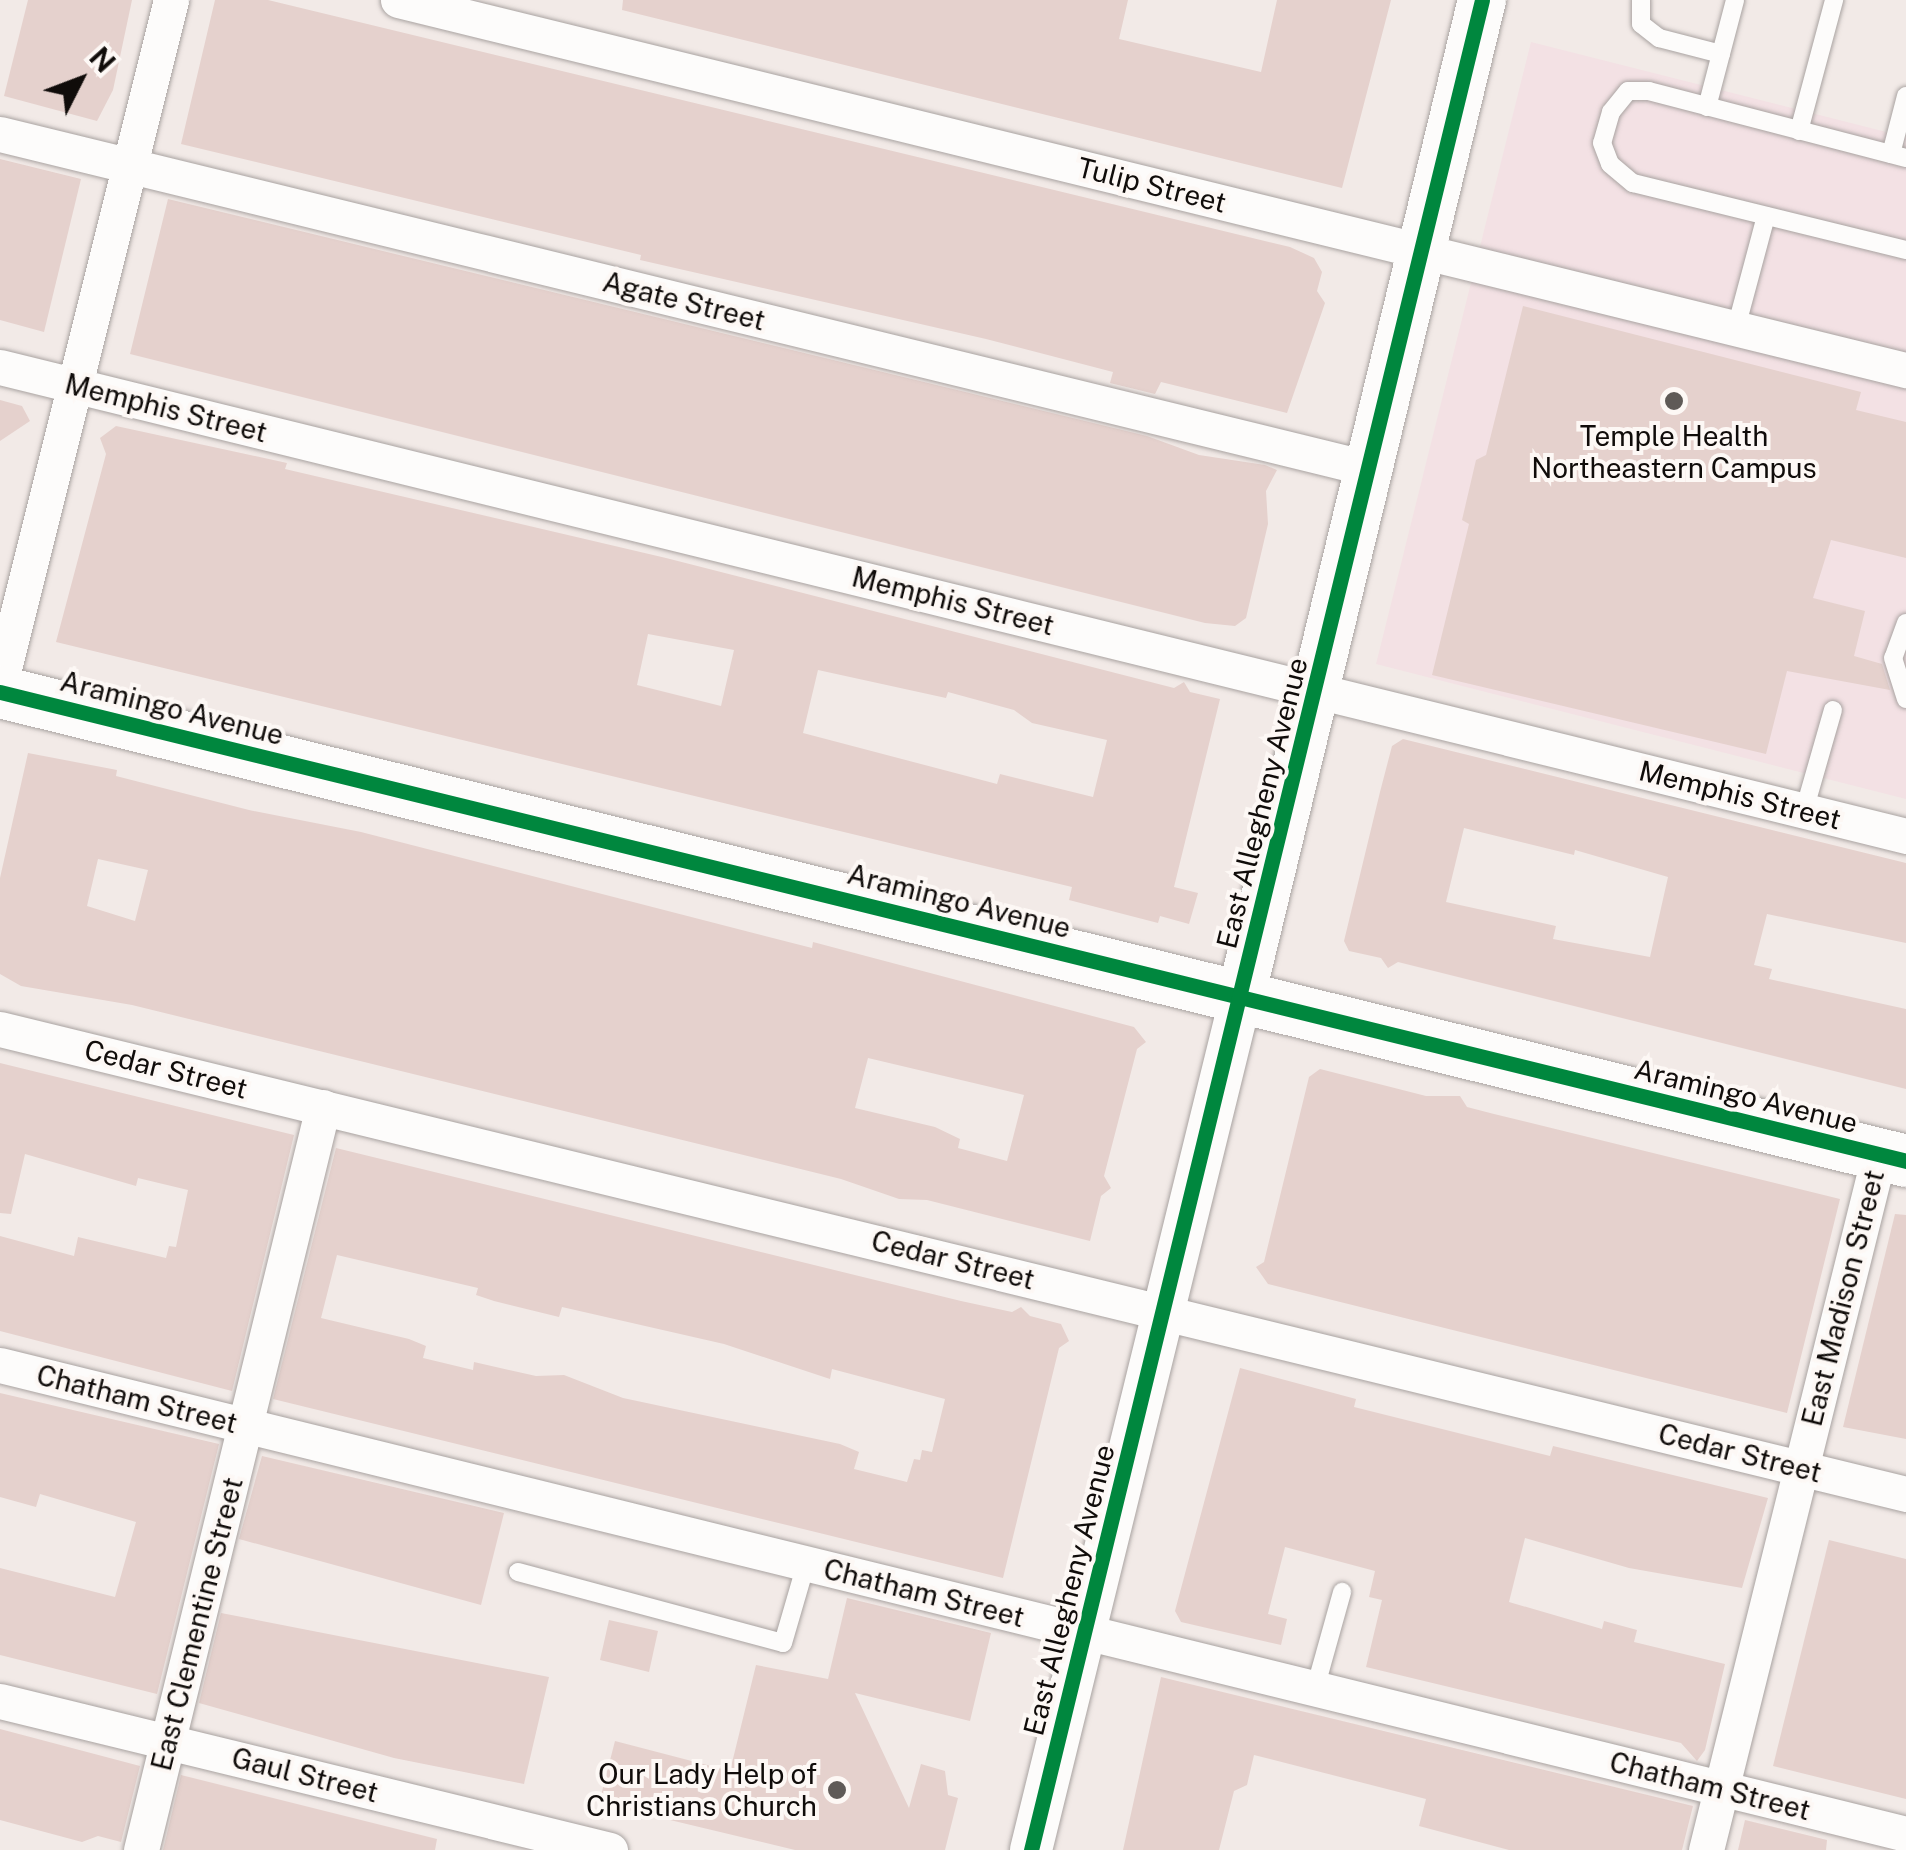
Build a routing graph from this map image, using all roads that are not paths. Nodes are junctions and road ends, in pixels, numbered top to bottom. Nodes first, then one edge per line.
1 (170, 0) edge
2 (398, 0) edge
3 (1482, 0) edge
4 (1642, 0) edge
5 (1735, 0) edge
6 (1834, 0) edge
7 (1721, 54) junction
8 (1906, 96) edge
9 (1707, 106) junction
10 (1799, 131) junction
11 (0, 134) edge
12 (1898, 156) edge
13 (129, 166) junction
14 (1766, 216) junction
15 (1421, 250) junction
16 (1906, 250) edge
17 (1736, 328) junction
18 (0, 367) edge
19 (1906, 370) edge
20 (76, 386) junction
21 (1367, 468) junction
22 (1906, 623) edge
23 (0, 684) edge
24 (1315, 690) junction
25 (0, 692) edge
26 (1906, 699) edge
27 (1833, 710) dead end
28 (1804, 810) junction
29 (1906, 836) edge
30 (1241, 996) junction
31 (0, 1029) edge
32 (324, 1106) junction
33 (1892, 1158) edge
34 (1162, 1312) junction
35 (0, 1365) edge
36 (246, 1426) junction
37 (1801, 1468) junction
38 (1906, 1494) edge
39 (806, 1564) junction
40 (518, 1572) dead end
41 (1342, 1592) dead end
42 (1086, 1633) junction
43 (1315, 1689) junction
44 (0, 1700) edge
45 (168, 1742) junction
46 (1722, 1788) junction
47 (1906, 1834) edge
48 (141, 1850) edge
49 (610, 1850) edge
50 (1030, 1850) edge
51 (1706, 1850) edge

1 - 13 street
2 - 15 street, Tulip Street
3 - 15 main road, East Allegheny Avenue
4 - 7 lane
5 - 7 lane
6 - 10 lane
7 - 9 lane
8 - 12 lane
9 - 10 lane
9 - 14 lane
10 - 12 lane
11 - 13 street, Agate Street
13 - 20 street
13 - 21 street, Agate Street
14 - 16 lane
14 - 17 lane
15 - 17 street, Tulip Street
15 - 21 main road, East Allegheny Avenue
17 - 19 street, Tulip Street
18 - 20 street, Memphis Street
20 - 23 street
20 - 24 street, Memphis Street
21 - 24 main road, East Allegheny Avenue
22 - 26 lane
24 - 28 street, Memphis Street
24 - 30 main road, East Allegheny Avenue
25 - 30 main road, Aramingo Avenue
27 - 28 lane
28 - 29 street, Memphis Street
30 - 33 main road, Aramingo Avenue
30 - 34 street, East Allegheny Avenue
31 - 32 street, Cedar Street
32 - 34 street, Cedar Street
32 - 36 street, East Clementine Street
33 - 37 street, East Madison Street
34 - 37 street, Cedar Street
34 - 42 street, East Allegheny Avenue
35 - 36 street, Chatham Street
36 - 39 street, Chatham Street
36 - 45 street, East Clementine Street
37 - 38 street, Cedar Street
37 - 46 street, East Madison Street
39 - 40 lane
39 - 42 street, Chatham Street
41 - 43 lane
42 - 43 street, Chatham Street
42 - 50 street, East Allegheny Avenue
43 - 46 street, Chatham Street
44 - 45 street, Gaul Street
45 - 48 street, East Clementine Street
45 - 49 street, Gaul Street
46 - 47 street, Chatham Street
46 - 51 street, East Madison Street

